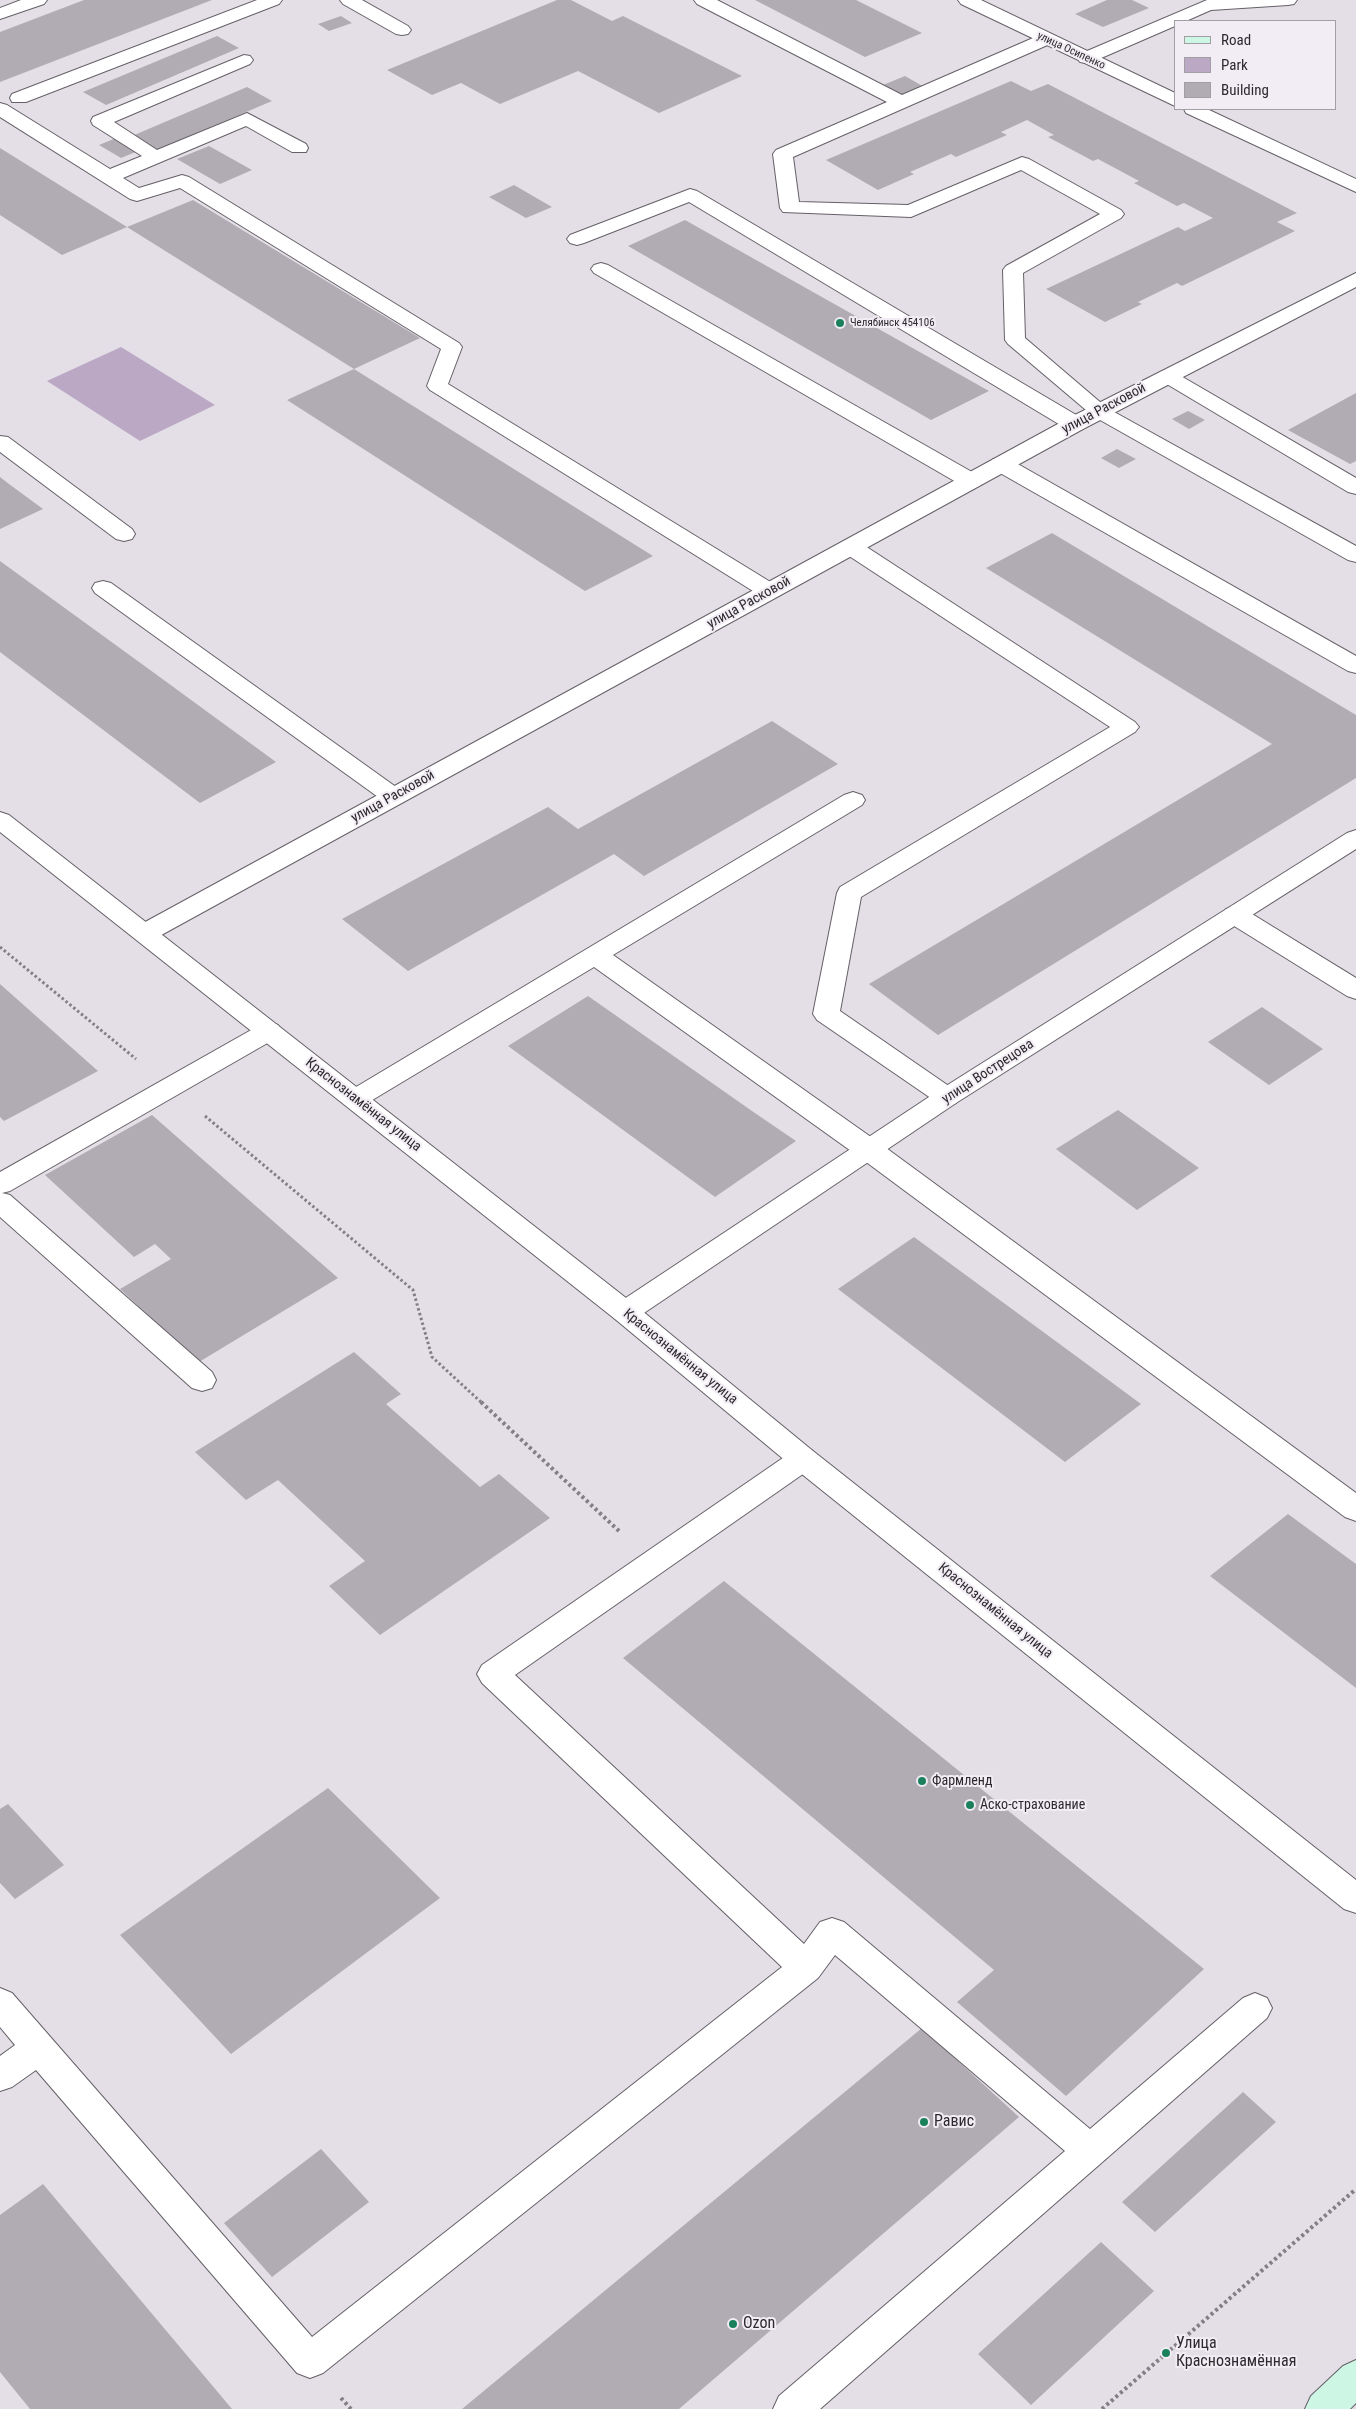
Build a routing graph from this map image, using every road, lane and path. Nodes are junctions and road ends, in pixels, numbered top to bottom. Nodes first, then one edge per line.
1 (38, 0) edge
2 (273, 0) edge
3 (349, 0) edge
4 (703, 0) edge
5 (967, 0) edge
6 (1288, 0) edge
7 (0, 14) edge
8 (1174, 20) edge
9 (1175, 20) edge
10 (402, 30) dead end
11 (1046, 39) junction
12 (1086, 58) junction
13 (244, 60) dead end
14 (19, 98) dead end
15 (1174, 100) edge
16 (902, 102) junction
17 (0, 109) edge
18 (1195, 110) edge
19 (299, 148) dead end
20 (156, 157) junction
21 (108, 177) junction
22 (1356, 186) edge
23 (768, 218) junction
24 (577, 238) dead end
25 (600, 269) dead end
26 (1356, 279) edge
27 (1167, 376) junction
28 (1100, 412) junction
29 (1075, 424) junction
30 (0, 442) edge
31 (1001, 464) junction
32 (971, 481) junction
33 (1356, 487) edge
34 (124, 534) dead end
35 (851, 547) junction
36 (1356, 555) edge
37 (103, 588) dead end
38 (769, 591) junction
39 (1356, 666) edge
40 (394, 797) junction
41 (853, 800) dead end
42 (0, 820) edge
43 (1356, 838) edge
44 (1235, 915) junction
45 (145, 933) junction
46 (0, 947) edge
47 (595, 955) junction
48 (1356, 990) edge
49 (269, 1031) junction
50 (170, 1087) junction
51 (948, 1097) junction
52 (355, 1099) junction
53 (868, 1150) junction
54 (0, 1184) edge
55 (0, 1202) edge
56 (625, 1312) junction
57 (202, 1380) dead end
58 (803, 1458) junction
59 (1356, 1509) edge
60 (653, 1563) junction
61 (1356, 1899) edge
62 (806, 1968) junction
63 (0, 2003) edge
64 (1256, 2008) dead end
65 (39, 2048) junction
66 (0, 2076) edge
67 (1089, 2150) junction
68 (1356, 2189) edge
69 (1356, 2378) edge
70 (792, 2409) edge
71 (1102, 2409) edge
72 (1324, 2409) edge

1 - 7 street
2 - 14 street
3 - 10 street
4 - 16 street
5 - 11 street, улица Осипенко
6 - 9 street
8 - 12 street
11 - 12 street, улица Осипенко
11 - 16 street
12 - 15 street, улица Осипенко
13 - 20 street
16 - 23 street
17 - 21 street
18 - 22 street
19 - 20 street
20 - 21 street
21 - 38 street
23 - 24 street
23 - 28 street
23 - 29 street
25 - 32 street
26 - 27 street, улица Расковой
27 - 28 street, улица Расковой
27 - 33 street
28 - 29 street, улица Расковой
28 - 36 street
29 - 31 street, улица Расковой
30 - 34 street
31 - 32 street, улица Расковой
31 - 39 street
32 - 35 street, улица Расковой
35 - 38 street, улица Расковой
35 - 51 street
37 - 40 street
38 - 40 street, улица Расковой
40 - 45 street, улица Расковой
41 - 47 street
42 - 45 street, Краснознамённая улица
43 - 44 street, улица Вострецова
44 - 48 street
44 - 51 street, улица Вострецова
45 - 49 street, Краснознамённая улица
46 - 50 path
47 - 52 street
47 - 53 street
49 - 50 street
49 - 52 street, Краснознамённая улица
50 - 54 street
50 - 60 path
51 - 53 street, улица Вострецова
52 - 56 street, Краснознамённая улица
53 - 56 street, улица Вострецова
53 - 59 street
55 - 57 street
56 - 58 street, Краснознамённая улица
58 - 60 street
58 - 61 street, Краснознамённая улица
60 - 62 street
62 - 65 street
62 - 67 street
63 - 65 street
64 - 67 street
65 - 66 street
67 - 70 street
68 - 71 path
69 - 72 main road

